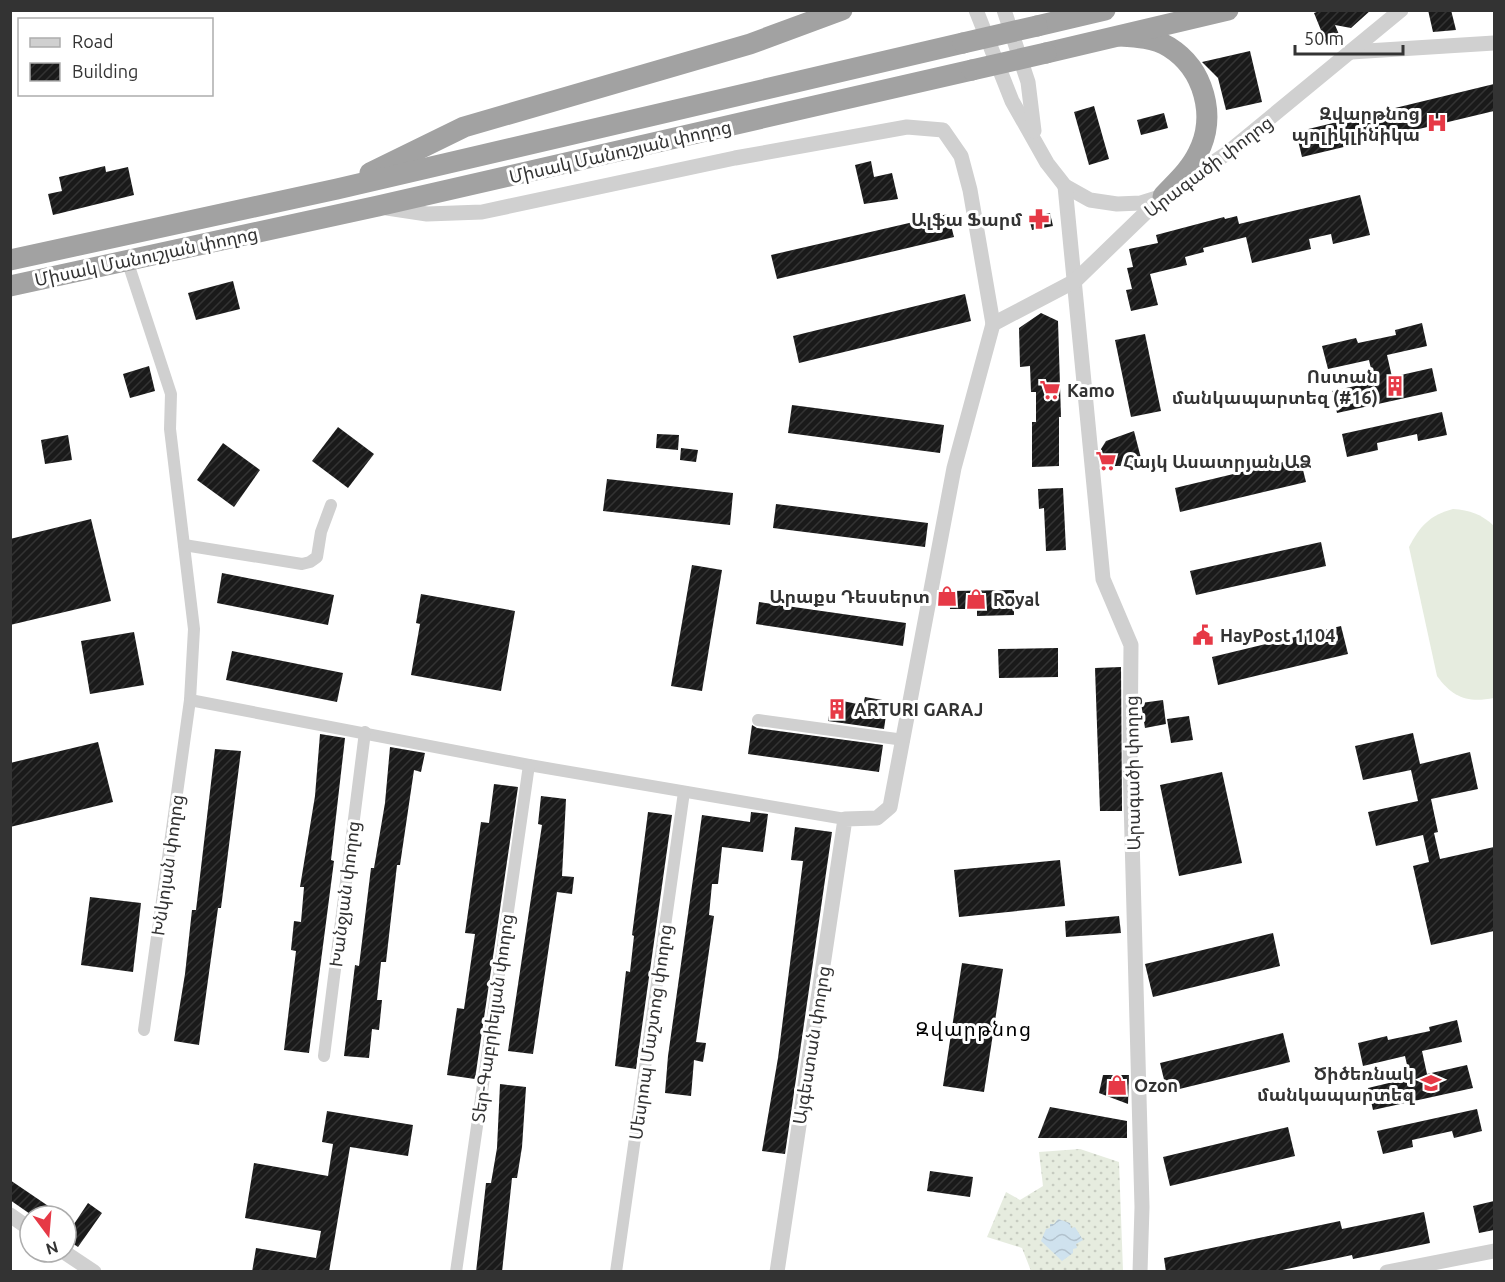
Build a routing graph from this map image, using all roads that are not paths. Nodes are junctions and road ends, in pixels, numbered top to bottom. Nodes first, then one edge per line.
1 (842, 10) edge
2 (976, 10) edge
3 (1004, 10) edge
4 (1105, 10) edge
5 (1228, 10) edge
6 (1401, 10) edge
7 (1119, 36) junction
8 (1494, 43) edge
9 (1351, 52) junction
10 (1035, 137) junction
11 (1065, 186) junction
12 (337, 189) junction
13 (1163, 196) junction
14 (378, 206) junction
15 (10, 260) edge
16 (127, 260) junction
17 (1075, 281) junction
18 (10, 286) edge
19 (993, 324) junction
20 (331, 505) dead end
21 (184, 544) junction
22 (190, 700) junction
23 (758, 720) dead end
24 (365, 732) junction
25 (904, 740) junction
26 (529, 765) junction
27 (684, 792) junction
28 (845, 819) junction
29 (144, 1030) dead end
30 (324, 1056) dead end
31 (1494, 1251) edge
32 (78, 1261) edge
33 (94, 1272) edge
34 (456, 1272) edge
35 (616, 1272) edge
36 (777, 1272) edge
37 (1140, 1272) edge
38 (1387, 1272) edge

1 - 12 highway
2 - 10 street
3 - 10 street
4 - 12 highway, Միսակ Մանուշյան փողոց, bridge
5 - 7 highway, Միսակ Մանուշյան փողոց
6 - 9 street, Արագածի փողոց
7 - 13 highway
7 - 14 highway, Միսակ Մանուշյան փողոց, bridge
8 - 9 street
9 - 13 street, Արագածի փողոց
10 - 11 street
11 - 13 street
11 - 17 street, Արագածի փողոց
12 - 15 highway, Միսակ Մանուշյան փողոց
13 - 17 street, Արագածի փողոց
14 - 16 highway, Միսակ Մանուշյան փողոց
14 - 19 street
16 - 18 highway, Միսակ Մանուշյան փողոց
16 - 21 street, Խնկոյան փողոց
17 - 19 street
17 - 37 street, Արագածի փողոց
19 - 25 street
20 - 21 street
21 - 22 street, Խնկոյան փողոց
22 - 24 street
22 - 29 street, Խնկոյան փողոց
23 - 25 street
24 - 26 street
24 - 30 street, Խանջյան փողոց
25 - 28 street
26 - 27 street
26 - 34 street, Տեր-Գաբրիելյան փողոց
27 - 28 street
27 - 35 street, Մեսրոպ Մաշտոց փողոց
28 - 36 street, Այգեստան փողոց
31 - 38 street
32 - 33 street

